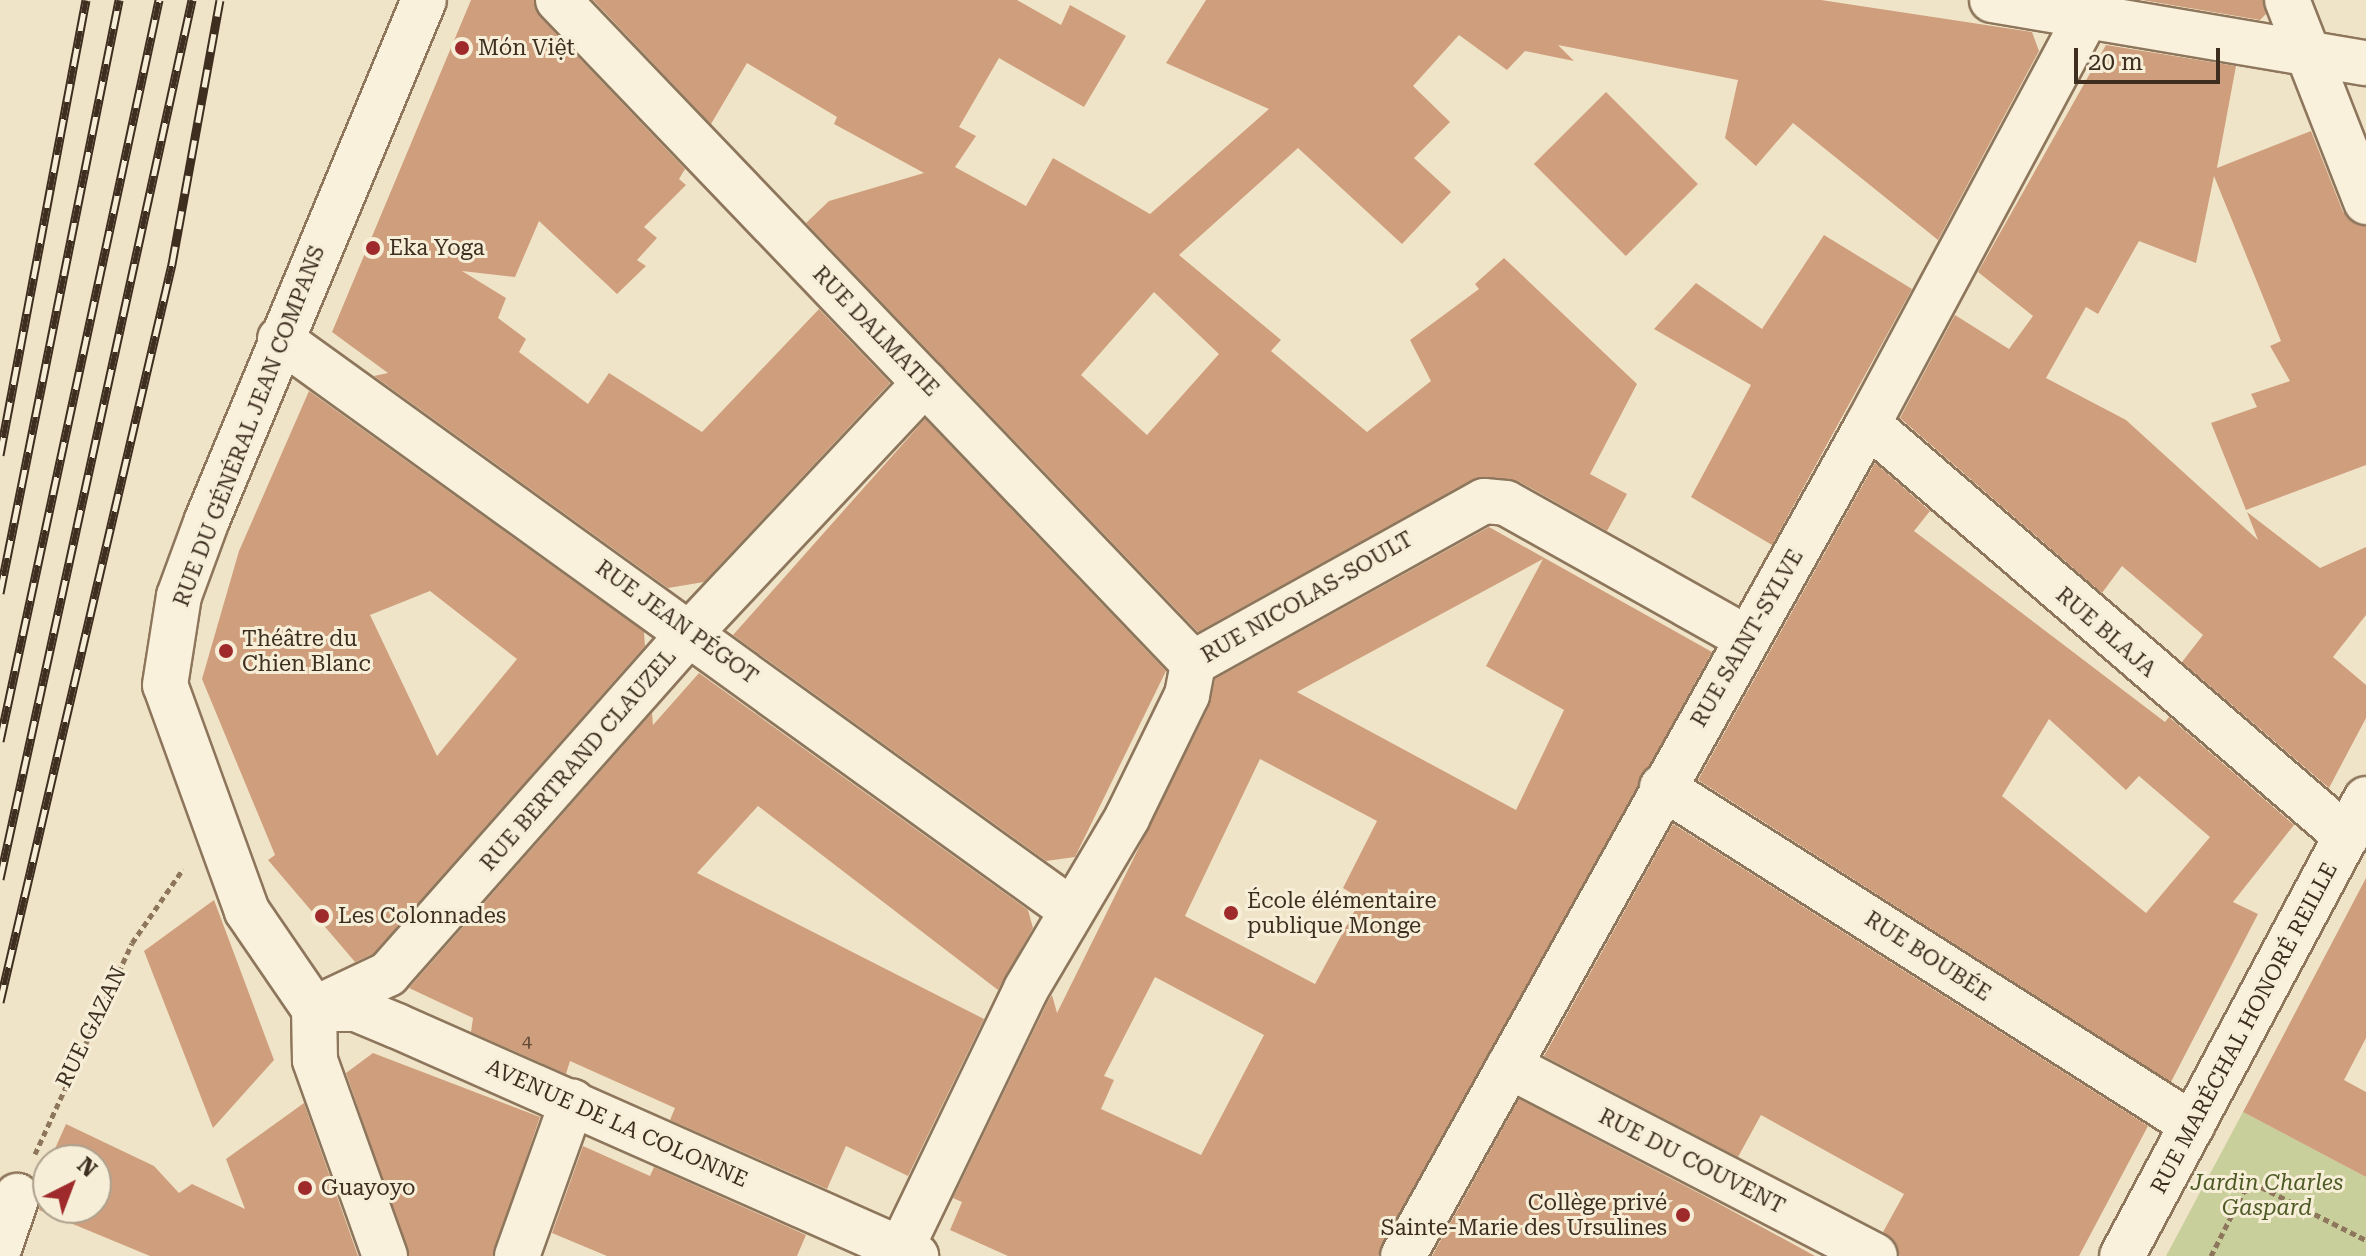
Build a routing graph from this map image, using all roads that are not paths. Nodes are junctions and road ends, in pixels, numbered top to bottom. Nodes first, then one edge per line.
1 (424, 0) edge
2 (558, 0) edge
3 (1992, 0) edge
4 (2287, 0) edge
5 (2086, 17) junction
6 (2308, 53) junction
7 (2366, 63) edge
8 (2366, 202) edge
9 (280, 339) junction
10 (925, 383) junction
11 (1868, 424) junction
12 (690, 633) junction
13 (1747, 638) junction
14 (1193, 663) junction
15 (1662, 787) junction
16 (2356, 818) edge
17 (1071, 910) junction
18 (314, 1009) junction
19 (1509, 1066) junction
20 (572, 1102) junction
21 (2193, 1125) junction
22 (17, 1196) road end
23 (0, 1246) edge
24 (908, 1253) edge
25 (385, 1256) edge
26 (517, 1256) edge
27 (1403, 1256) edge
28 (1875, 1256) edge
29 (2122, 1256) edge

1 - 9 street, RUE DU GÉNÉRAL JEAN COMPANS
2 - 10 street, RUE DALMATIE
3 - 5 street
4 - 6 street
5 - 6 street
5 - 11 street, RUE SAINT-SYLVE
6 - 7 street
6 - 8 street
9 - 12 street, RUE JEAN PÉGOT
9 - 18 street, RUE DU GÉNÉRAL JEAN COMPANS
10 - 12 street, RUE BERTRAND CLAUZEL
10 - 14 street, RUE DALMATIE
11 - 13 street, RUE SAINT-SYLVE
11 - 16 street, RUE BLAJA
12 - 17 street, RUE JEAN PÉGOT
12 - 18 street, RUE BERTRAND CLAUZEL
13 - 14 street, RUE NICOLAS-SOULT
13 - 15 street, RUE SAINT-SYLVE
14 - 17 street, RUE NICOLAS-SOULT
15 - 19 street, RUE SAINT-SYLVE
15 - 21 street, RUE BOUBÉE
16 - 21 street, RUE MARÉCHAL HONORÉ REILLE
17 - 24 street, RUE NICOLAS-SOULT
18 - 20 street, AVENUE DE LA COLONNE
18 - 25 street
19 - 27 street, RUE SAINT-SYLVE
19 - 28 street, RUE DU COUVENT
20 - 24 street, AVENUE DE LA COLONNE
20 - 26 street
21 - 29 street, RUE MARÉCHAL HONORÉ REILLE
22 - 23 street

